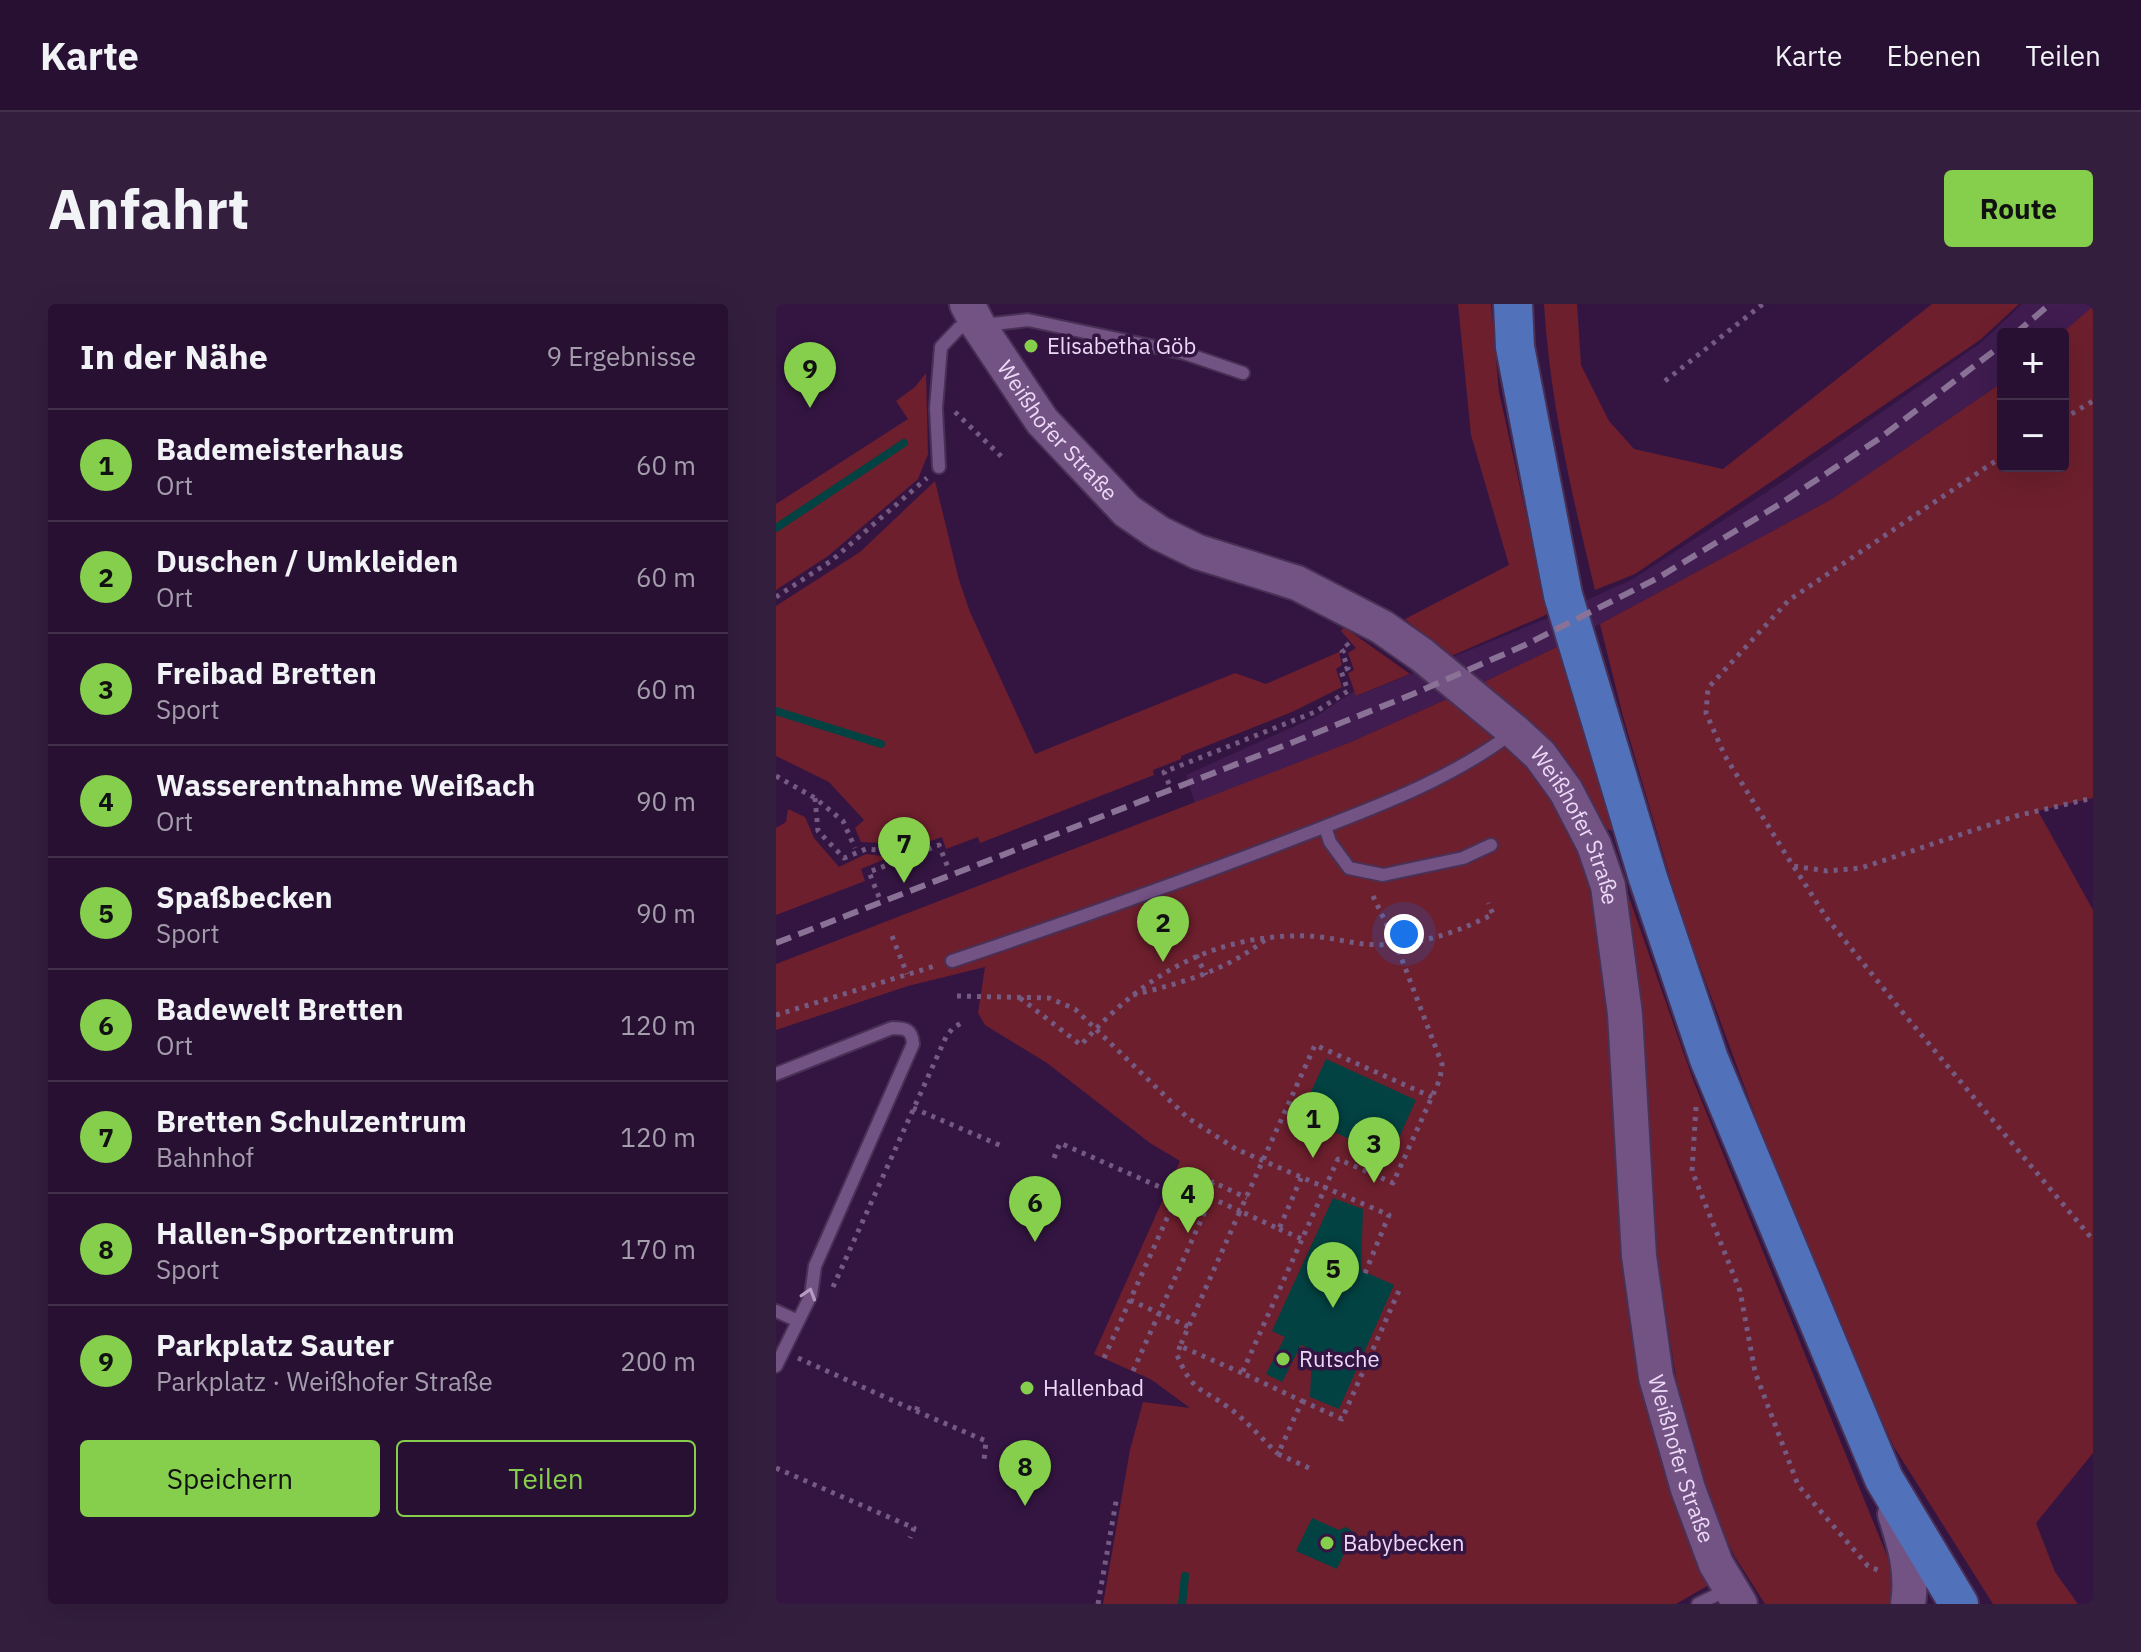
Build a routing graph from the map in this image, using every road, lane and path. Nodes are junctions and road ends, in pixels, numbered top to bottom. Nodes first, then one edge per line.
1 (1513, 304) edge
2 (1763, 304) edge
3 (973, 314) edge
4 (1243, 373) dead end
5 (1665, 381) dead end
6 (938, 395) junction
7 (2093, 401) edge
8 (2069, 415) edge
9 (1003, 458) dead end
10 (1997, 460) edge
11 (939, 467) joint
12 (776, 597) edge
13 (1339, 635) dead end
14 (1514, 731) junction
15 (776, 776) edge
16 (1169, 784) dead end
17 (815, 798) junction
18 (2093, 798) edge
19 (1325, 827) junction
20 (1491, 845) dead end
21 (855, 848) dead end
22 (904, 858) junction
23 (1793, 866) junction
24 (949, 870) dead end
25 (1370, 890) dead end
26 (879, 897) dead end
27 (1488, 903) dead end
28 (892, 936) dead end
29 (1268, 937) junction
30 (1396, 944) junction
31 (1196, 955) junction
32 (952, 961) joint
33 (907, 974) junction
34 (1206, 975) junction
35 (957, 996) dead end
36 (1132, 996) junction
37 (1020, 998) junction
38 (776, 1015) edge
39 (964, 1021) dead end
40 (1096, 1028) junction
41 (1709, 1059) junction
42 (776, 1074) edge
43 (1432, 1097) junction
44 (913, 1108) junction
45 (1004, 1147) dead end
46 (1054, 1158) dead end
47 (1264, 1159) junction
48 (1302, 1176) junction
49 (1211, 1185) dead end
50 (1325, 1187) junction
51 (1178, 1195) junction
52 (1211, 1198) junction
53 (1247, 1198) junction
54 (1240, 1211) junction
55 (1279, 1229) junction
56 (1302, 1239) junction
57 (2093, 1240) edge
58 (1363, 1278) dead end
59 (1401, 1286) dead end
60 (827, 1299) dead end
61 (1130, 1300) junction
62 (776, 1311) edge
63 (1159, 1313) junction
64 (798, 1321) junction
65 (1189, 1327) junction
66 (1180, 1346) junction
67 (794, 1356) dead end
68 (1104, 1358) dead end
69 (776, 1366) edge
70 (1133, 1371) dead end
71 (1242, 1373) junction
72 (920, 1401) dead end
73 (1302, 1401) junction
74 (916, 1411) junction
75 (1278, 1454) junction
76 (984, 1460) dead end
77 (776, 1468) edge
78 (1309, 1468) dead end
79 (1884, 1479) junction
80 (1117, 1496) dead end
81 (910, 1538) dead end
82 (1910, 1594) edge
83 (1719, 1598) edge
84 (1098, 1604) edge
85 (1959, 1604) edge

1 - 41 main road
2 - 5 path
3 - 4 lane, Weißhofer Straße
3 - 6 lane, Weißhofer Straße
3 - 14 main road, Weißhofer Straße
6 - 9 path
6 - 11 lane, Weißhofer Straße
7 - 8 path
10 - 23 path
11 - 12 path
13 - 16 path
14 - 19 lane
14 - 83 main road, Weißhofer Straße
15 - 17 path
17 - 21 path
17 - 22 path
18 - 23 path
19 - 20 lane
19 - 32 lane
22 - 24 path
22 - 26 path
23 - 57 path
25 - 30 path
27 - 30 path
28 - 33 path
29 - 30 path
29 - 31 path
29 - 34 path
30 - 43 path
31 - 34 path
31 - 36 path
32 - 33 path
33 - 38 path
34 - 36 path
35 - 37 path
36 - 40 path
37 - 40 path
37 - 40 path
39 - 44 path
40 - 47 path
41 - 79 main road
41 - 82 path
64 -> 42 lane
43 - 47 path
43 - 50 path
44 - 45 path
44 - 60 path
46 - 51 path
47 - 48 path
47 - 53 path
48 - 50 path
48 - 55 path
49 - 53 path
50 - 56 path
50 - 58 path
51 - 52 path
51 - 61 path
52 - 54 path
52 - 63 path
53 - 54 path
54 - 55 path
54 - 65 path
55 - 56 path
56 - 71 path
59 - 73 path
61 - 63 path
61 - 68 path
62 - 64 lane
63 - 65 path
63 - 70 path
64 - 69 lane
65 - 66 path
66 - 71 path
66 - 75 path
67 - 74 path
71 - 73 path
72 - 74 path
73 - 75 path
74 - 76 path
75 - 78 path
77 - 81 path
79 - 82 main road
79 - 85 main road
80 - 84 path

